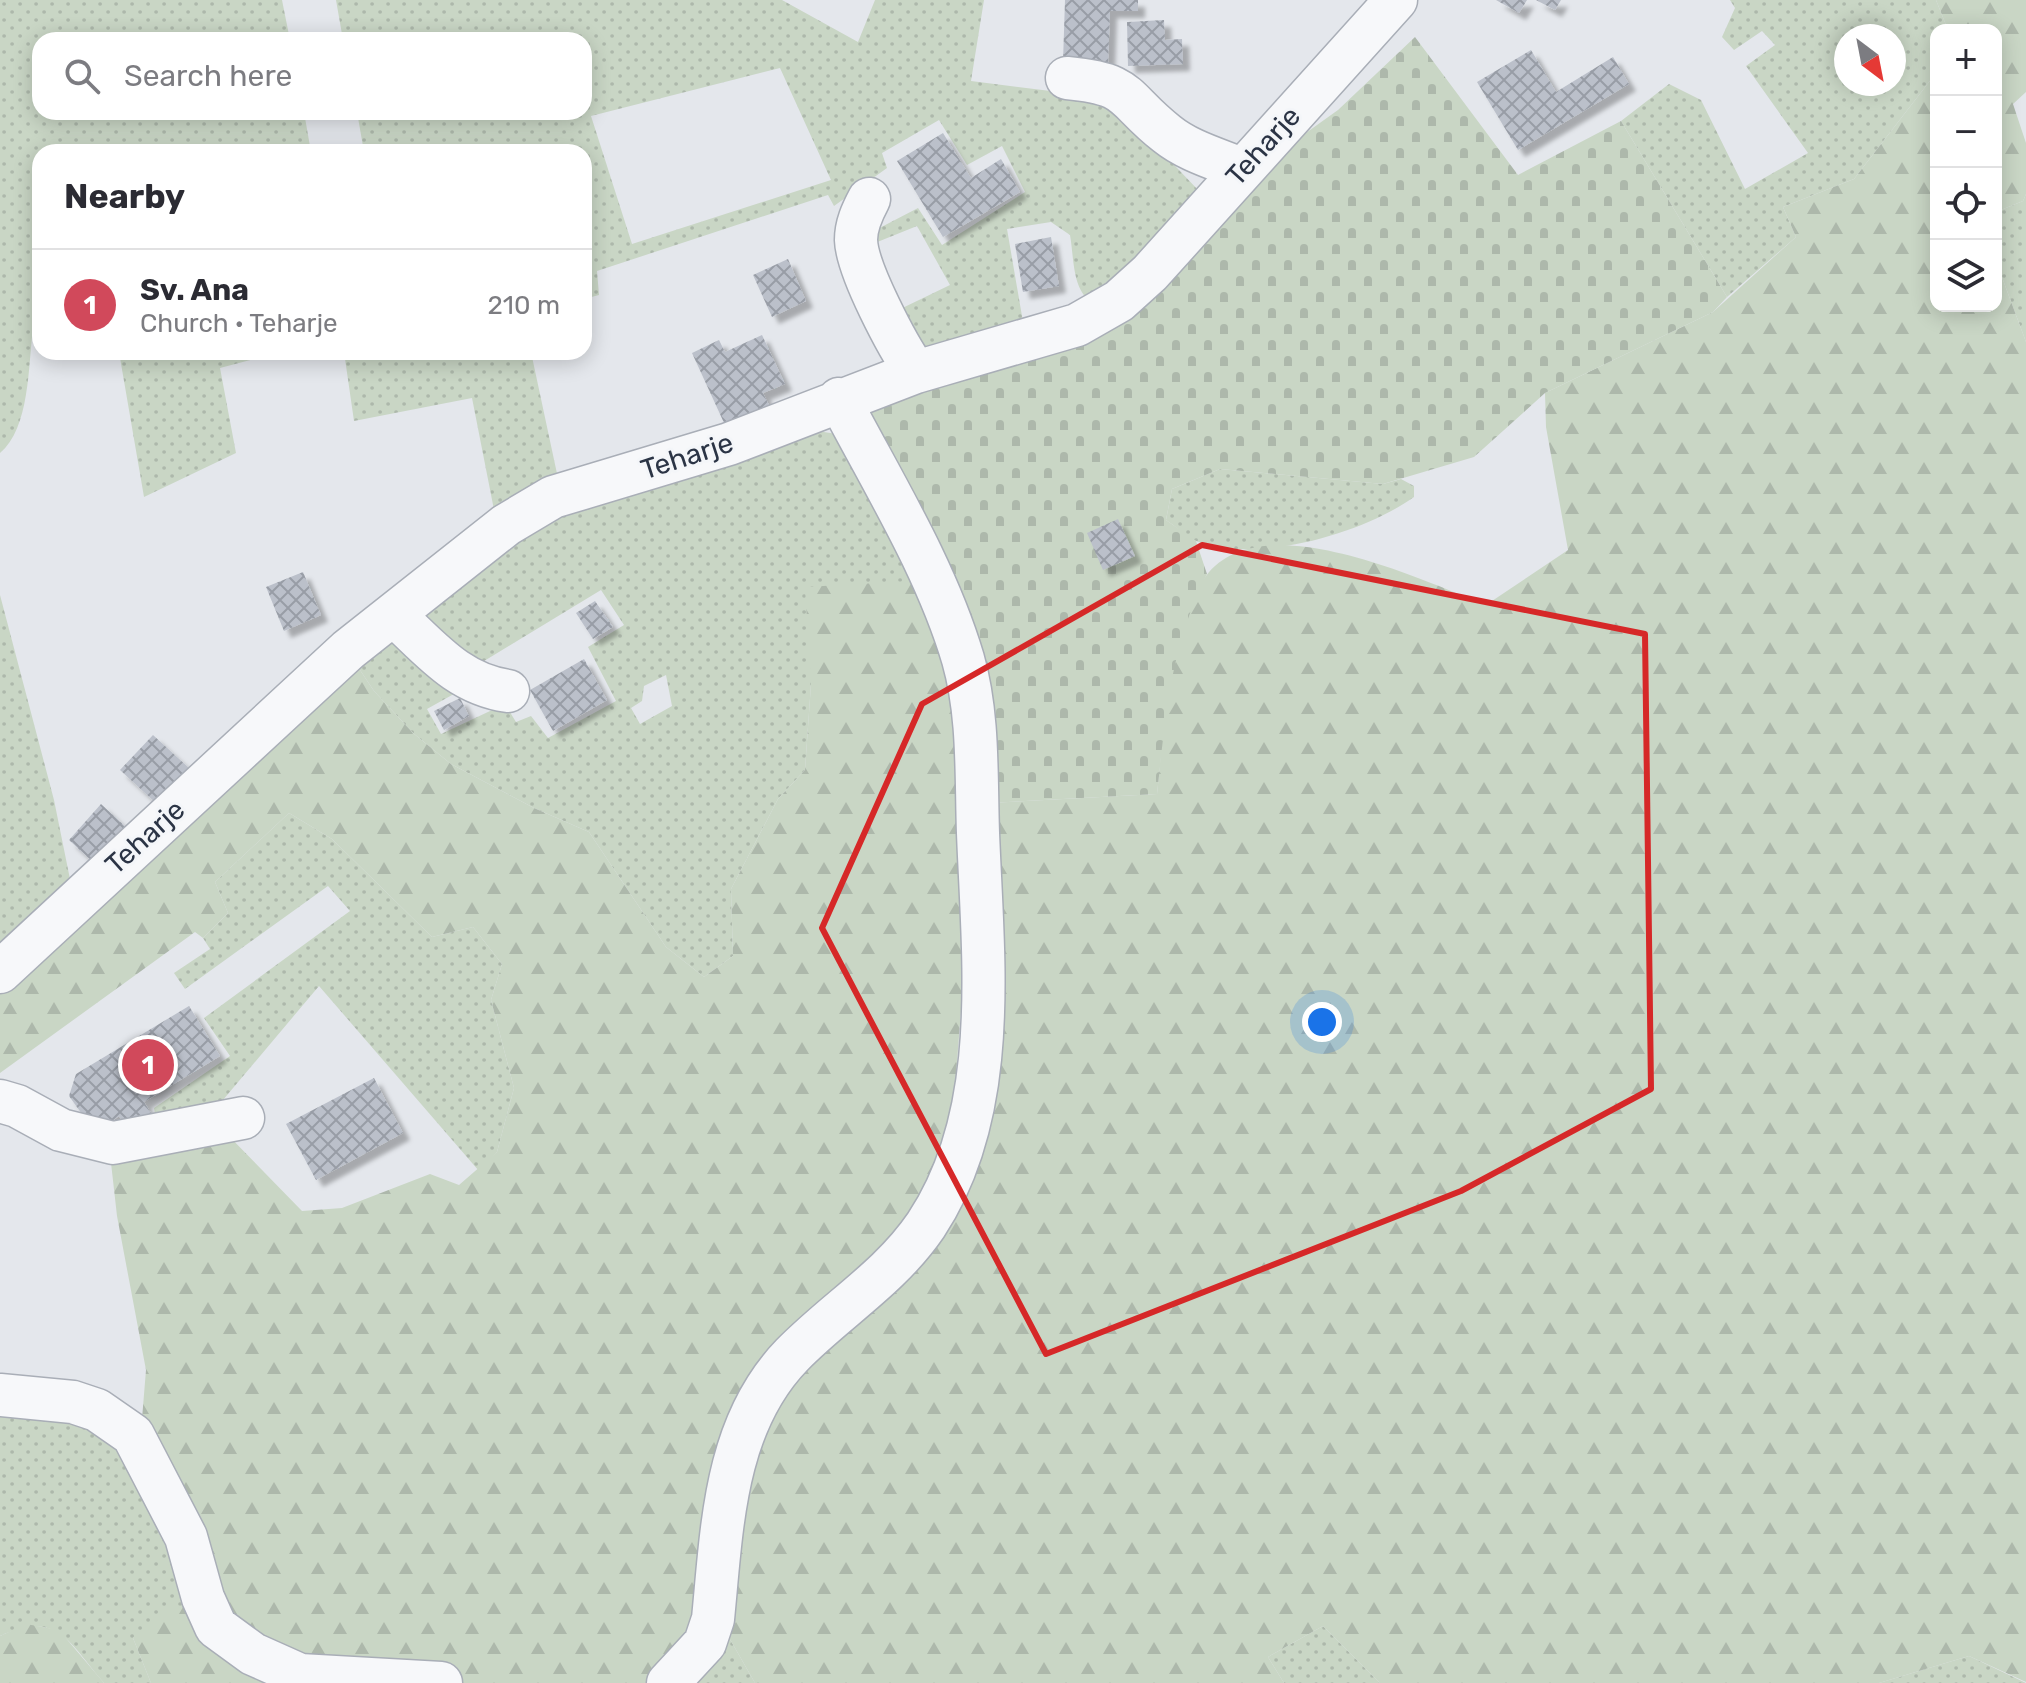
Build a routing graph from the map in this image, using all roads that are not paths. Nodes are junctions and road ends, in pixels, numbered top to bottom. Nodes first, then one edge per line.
1 (1396, 0) edge
2 (1067, 78) dead end
3 (1241, 169) junction
4 (869, 199) dead end
5 (916, 372) junction
6 (839, 399) junction
7 (395, 616) junction
8 (508, 691) dead end
9 (0, 972) edge
10 (0, 1101) edge
11 (243, 1118) dead end
12 (0, 1395) edge
13 (441, 1683) edge
14 (668, 1683) edge

1 - 3 street, Teharje
2 - 3 street
3 - 5 street, Teharje
4 - 5 street
5 - 6 street, Teharje
6 - 7 street, Teharje
6 - 14 street
7 - 8 street
7 - 9 street, Teharje
10 - 11 street
12 - 13 street

